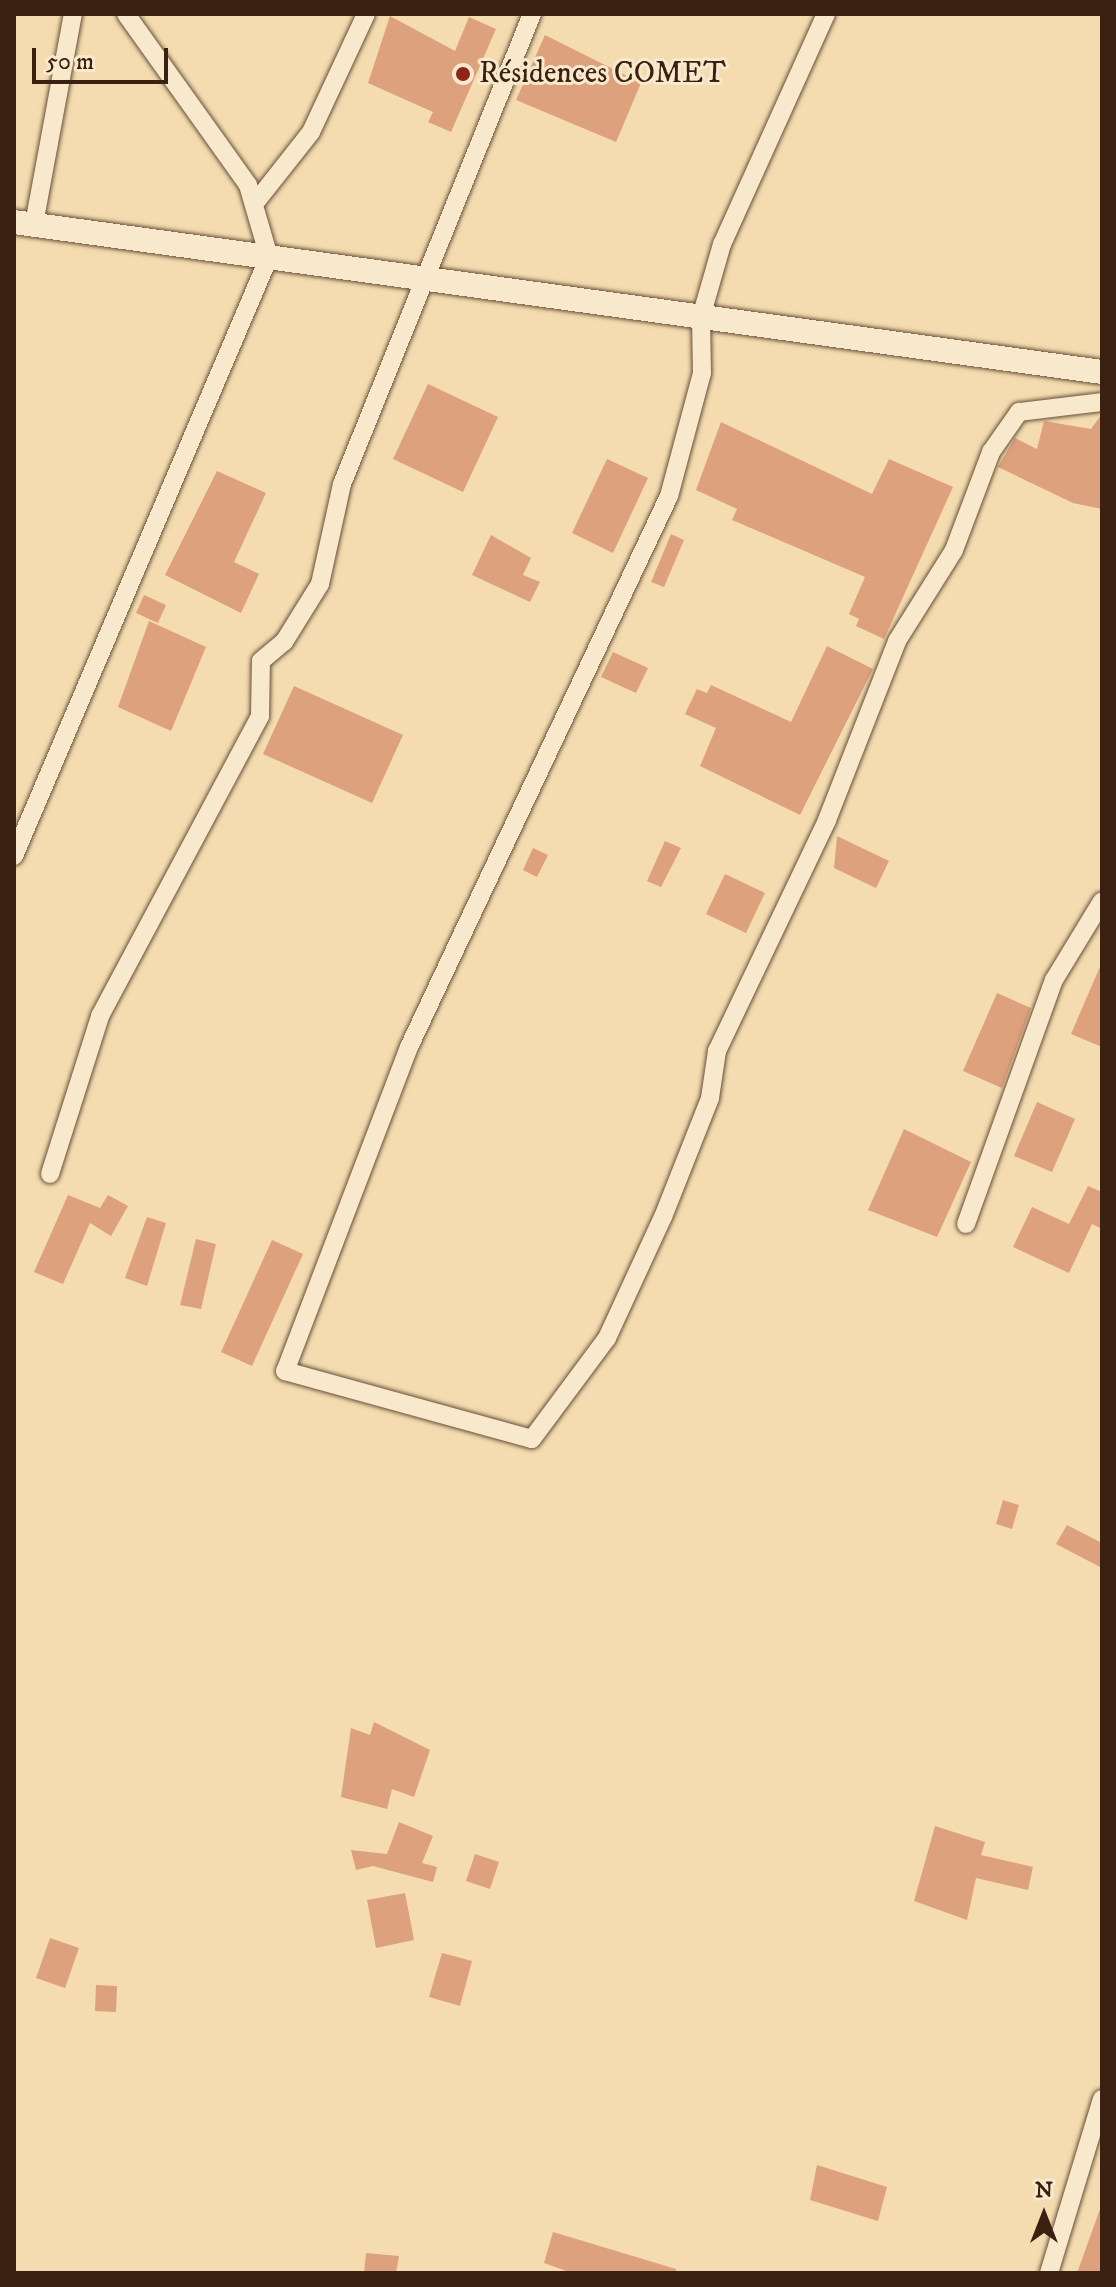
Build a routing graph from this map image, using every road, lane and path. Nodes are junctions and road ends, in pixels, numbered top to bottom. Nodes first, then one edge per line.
1 (73, 14) edge
2 (126, 14) edge
3 (366, 14) edge
4 (532, 14) edge
5 (826, 14) edge
6 (255, 203) junction
7 (24, 223) edge
8 (269, 257) junction
9 (420, 278) junction
10 (701, 317) junction
11 (1102, 372) edge
12 (1102, 402) edge
13 (14, 856) edge
14 (1102, 901) edge
15 (50, 1174) dead end
16 (966, 1224) dead end
17 (1102, 2099) edge
18 (1049, 2273) edge

1 - 7 street
2 - 6 street
3 - 6 street
4 - 9 street
5 - 10 street
6 - 8 street
7 - 8 street
8 - 9 street
8 - 13 street
9 - 10 street
9 - 15 street
10 - 11 street
10 - 12 street
14 - 16 street
17 - 18 street

